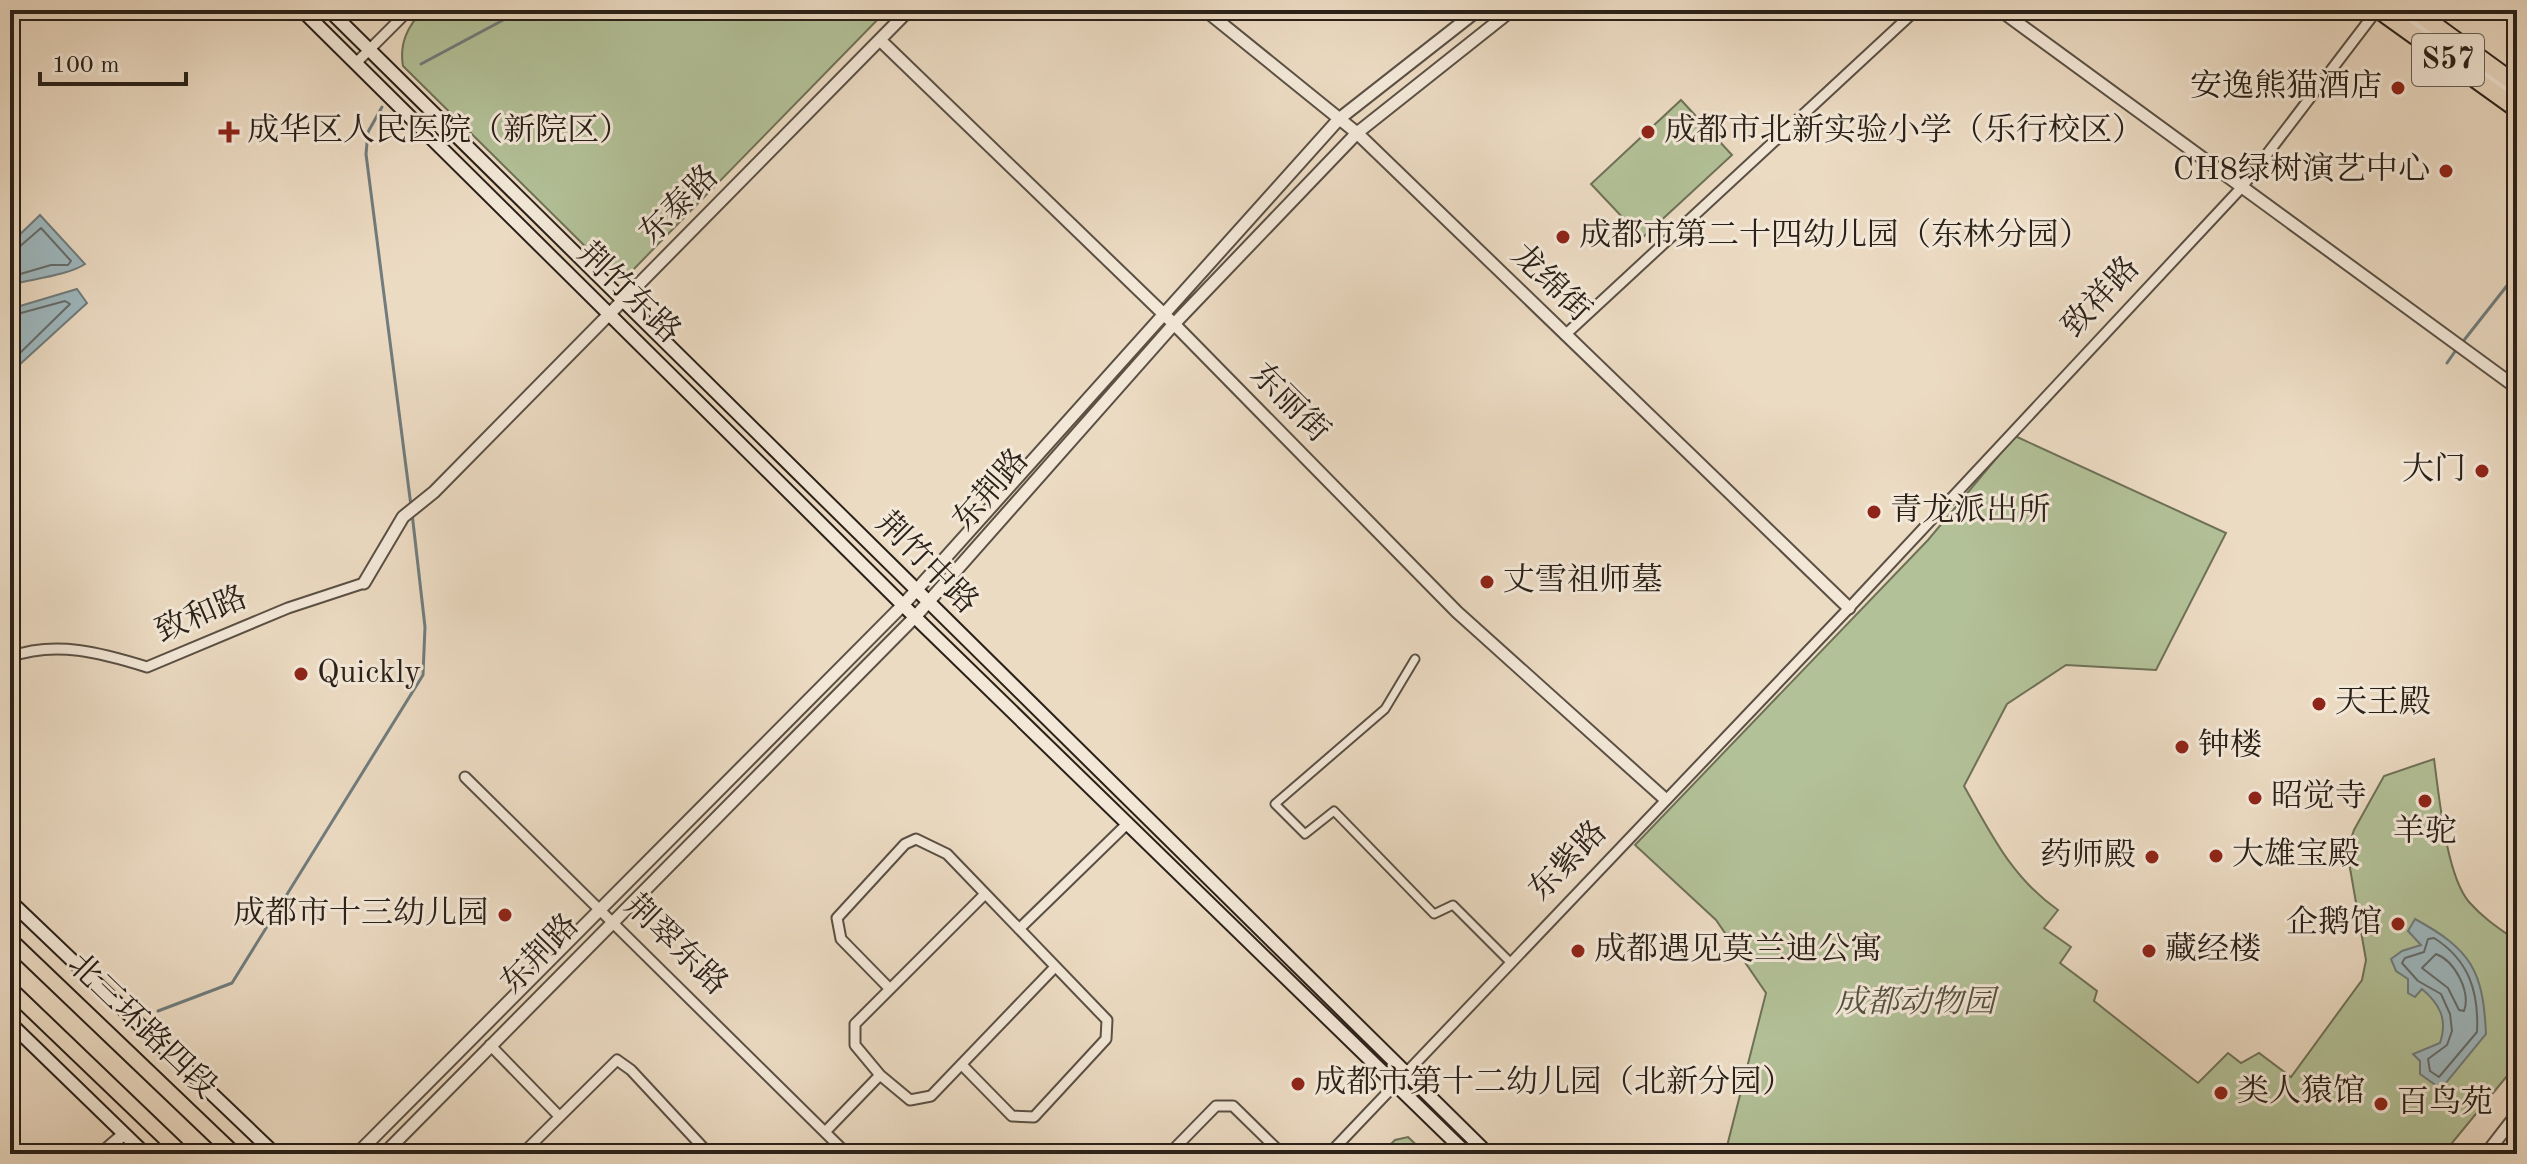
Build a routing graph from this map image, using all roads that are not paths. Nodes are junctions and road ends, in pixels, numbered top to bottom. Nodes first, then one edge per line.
1 (302, 10) edge
2 (329, 10) edge
3 (409, 10) edge
4 (909, 10) edge
5 (1205, 10) edge
6 (1478, 10) edge
7 (1512, 10) edge
8 (1916, 10) edge
9 (2000, 10) edge
10 (2378, 10) edge
11 (2397, 10) edge
12 (2414, 10) edge
13 (880, 40) junction
14 (369, 50) junction
15 (355, 64) junction
16 (2517, 85) edge
17 (2517, 96) edge
18 (2517, 109) edge
19 (1339, 119) junction
20 (1357, 133) junction
21 (2242, 187) junction
22 (622, 301) junction
23 (611, 315) junction
24 (1165, 315) junction
25 (1174, 324) junction
26 (1565, 335) junction
27 (2517, 388) edge
28 (364, 583) joint
29 (916, 590) junction
30 (929, 602) junction
31 (903, 605) junction
32 (1849, 608) junction
33 (915, 617) junction
34 (10, 657) edge
35 (1415, 659) dead end
36 (465, 777) dead end
37 (1665, 799) junction
38 (1128, 823) junction
39 (985, 894) junction
40 (10, 901) edge
41 (600, 910) junction
42 (612, 920) junction
43 (1019, 929) junction
44 (10, 940) edge
45 (1510, 962) junction
46 (1055, 967) junction
47 (889, 988) junction
48 (10, 989) edge
49 (10, 1023) edge
50 (490, 1045) junction
51 (962, 1065) junction
52 (1406, 1073) junction
53 (880, 1075) junction
54 (1396, 1085) junction
55 (2517, 1114) edge
56 (559, 1116) junction
57 (825, 1132) junction
58 (124, 1134) junction
59 (392, 1151) edge
60 (101, 1154) edge
61 (145, 1154) edge
62 (182, 1154) edge
63 (234, 1154) edge
64 (275, 1154) edge
65 (357, 1154) edge
66 (522, 1154) edge
67 (709, 1154) edge
68 (847, 1154) edge
69 (1169, 1154) edge
70 (1282, 1154) edge
71 (1329, 1154) edge
72 (1467, 1154) edge
73 (1488, 1154) edge
74 (2486, 1154) edge

1 - 15 main road, 荆竹东路
2 - 14 main road, 荆竹中路
3 - 14 street
4 - 13 street, 东泰路
5 - 19 street, 龙绵街
6 - 19 street, 东荆路
7 - 20 street, 东荆路
8 - 26 street
9 - 21 street
10 - 18 highway, S57
10 - 21 street, 致祥路
11 - 17 street
12 - 16 highway, S57
13 - 22 street, 东泰路
13 - 24 street, 东丽街
14 - 15 street
14 - 22 main road, 荆竹中路
15 - 23 main road, 荆竹东路
19 - 20 street, 龙绵街
19 - 24 street, 东荆路
20 - 25 street, 东荆路
20 - 26 street, 龙绵街
21 - 27 street
21 - 32 street, 致祥路
22 - 23 street, 东泰路
22 - 29 main road, 荆竹中路
23 - 28 street, 东泰路
23 - 31 main road, 荆竹东路
24 - 25 street, 东丽街
24 - 29 street, 东荆路
25 - 30 street, 东荆路
25 - 37 street, 东丽街
26 - 32 street, 龙绵街
28 - 34 street, 致和路
29 - 30 main road, 荆竹中路
29 - 31 street, 东荆路
30 - 33 street, 东荆路
30 - 52 main road, 荆竹中路
31 - 33 main road, 荆竹东路
31 - 41 street, 东荆路
32 - 37 street, 东紫路
33 - 38 main road, 荆竹中路
33 - 42 street, 东荆路
35 - 45 street
36 - 41 street, 荆翠东路
37 - 45 street, 东紫路
38 - 43 street
38 - 54 main road, 荆竹中路
39 - 43 street
39 - 47 street
39 - 47 street
40 - 64 main road
41 - 42 street, 荆翠东路
41 - 65 street, 东荆路
42 - 50 street, 东荆路
42 - 57 street, 荆翠东路
43 - 46 street
44 - 63 highway, 北三环路四段
45 - 52 street, 东紫路
46 - 51 street
46 - 51 street
47 - 53 street
48 - 62 highway, 北三环路四段
49 - 58 main road
50 - 56 street
50 - 59 street, 东荆路
51 - 53 street
52 - 54 street, 东紫路
52 - 73 main road, 荆竹中路
53 - 57 street
54 - 71 street, 东紫路
54 - 72 main road, 荆竹中路
55 - 74 street
56 - 66 street
56 - 67 street
57 - 68 street, 荆翠东路
58 - 60 street
58 - 61 main road
69 - 70 street

